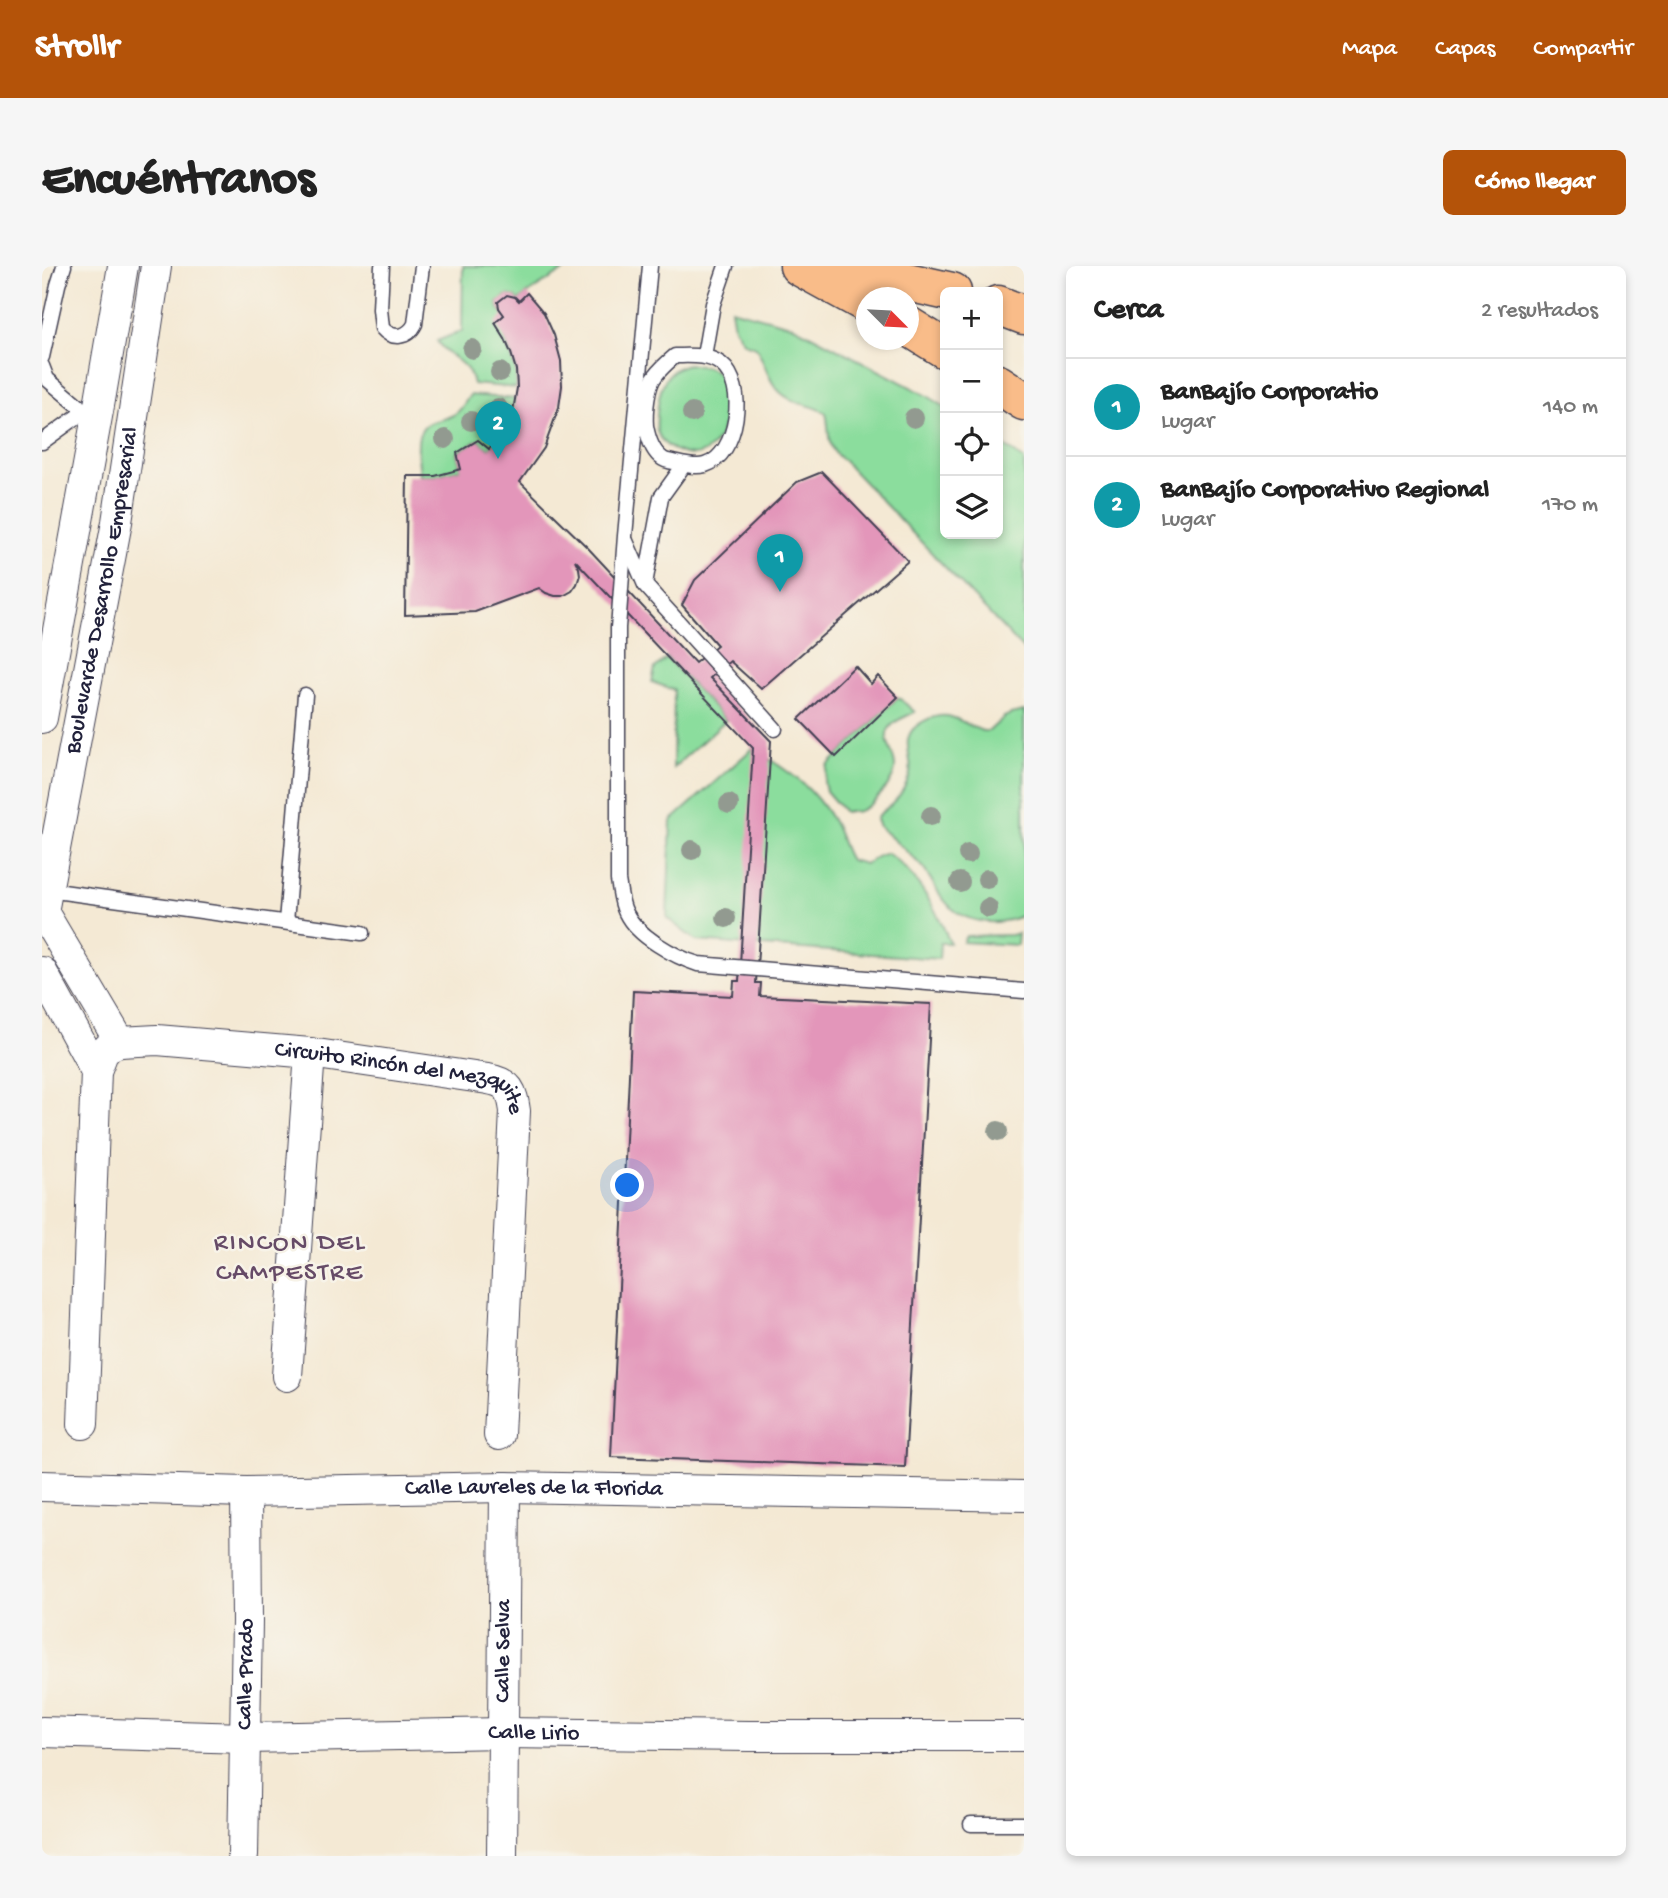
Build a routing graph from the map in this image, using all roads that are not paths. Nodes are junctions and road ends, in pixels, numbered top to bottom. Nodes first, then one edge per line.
1 (64, 266) edge
2 (122, 266) edge
3 (156, 266) edge
4 (382, 266) edge
5 (422, 266) edge
6 (650, 266) edge
7 (726, 266) edge
8 (799, 266) edge
9 (836, 266) edge
10 (940, 289) edge
11 (856, 297) edge
12 (1003, 308) edge
13 (1024, 315) edge
14 (919, 333) edge
15 (940, 346) edge
16 (704, 356) junction
17 (42, 357) edge
18 (42, 366) edge
19 (1003, 387) edge
20 (1024, 401) edge
21 (92, 405) junction
22 (42, 442) edge
23 (684, 465) junction
24 (79, 513) junction
25 (117, 522) junction
26 (625, 537) junction
27 (645, 585) junction
28 (305, 695) dead end
29 (42, 718) edge
30 (775, 729) dead end
31 (44, 905) edge
32 (286, 922) junction
33 (362, 933) dead end
34 (42, 972) edge
35 (1024, 991) edge
36 (120, 1042) junction
37 (310, 1053) junction
38 (96, 1071) junction
39 (287, 1376) dead end
40 (83, 1424) dead end
41 (499, 1434) dead end
42 (42, 1486) edge
43 (505, 1487) junction
44 (246, 1492) junction
45 (1024, 1496) edge
46 (42, 1732) edge
47 (502, 1733) junction
48 (1024, 1736) edge
49 (245, 1738) junction
50 (971, 1824) dead end
51 (1024, 1824) edge
52 (243, 1856) edge
53 (502, 1856) edge

1 - 17 lane
2 - 21 street, Boulevarde Desarrollo Empresarial
3 - 25 street, Boulevarde Desarrollo Empresarial
4 - 5 lane
6 - 26 lane
7 - 16 lane
8 - 11 main road
9 - 10 main road
12 - 13 main road
14 - 15 main road
16 - 23 lane
16 - 23 lane
18 - 21 lane
19 - 20 main road
21 - 22 lane
21 - 24 street, Boulevarde Desarrollo Empresarial
23 - 27 lane
24 - 25 street
24 - 29 street, Boulevarde Desarrollo Empresarial
25 - 31 street, Boulevarde Desarrollo Empresarial
26 - 27 lane
26 - 35 lane
27 - 30 lane
28 - 32 lane
31 - 32 lane
31 - 36 street
32 - 33 lane
34 - 38 street
36 - 37 street, Circuito Rincón del Mezquite
36 - 38 street
37 - 39 street
37 - 41 street, Circuito Rincón del Mezquite
38 - 40 street
42 - 44 street, Calle Laureles de la Florida
43 - 44 street, Calle Laureles de la Florida
43 - 45 street, Calle Laureles de la Florida
43 - 47 street, Calle Selva
44 - 49 street, Calle Prado
46 - 49 street, Calle Lirio
47 - 48 street, Calle Lirio
47 - 49 street, Calle Lirio
47 - 53 street, Calle Selva
49 - 52 street, Calle Prado
50 - 51 lane

